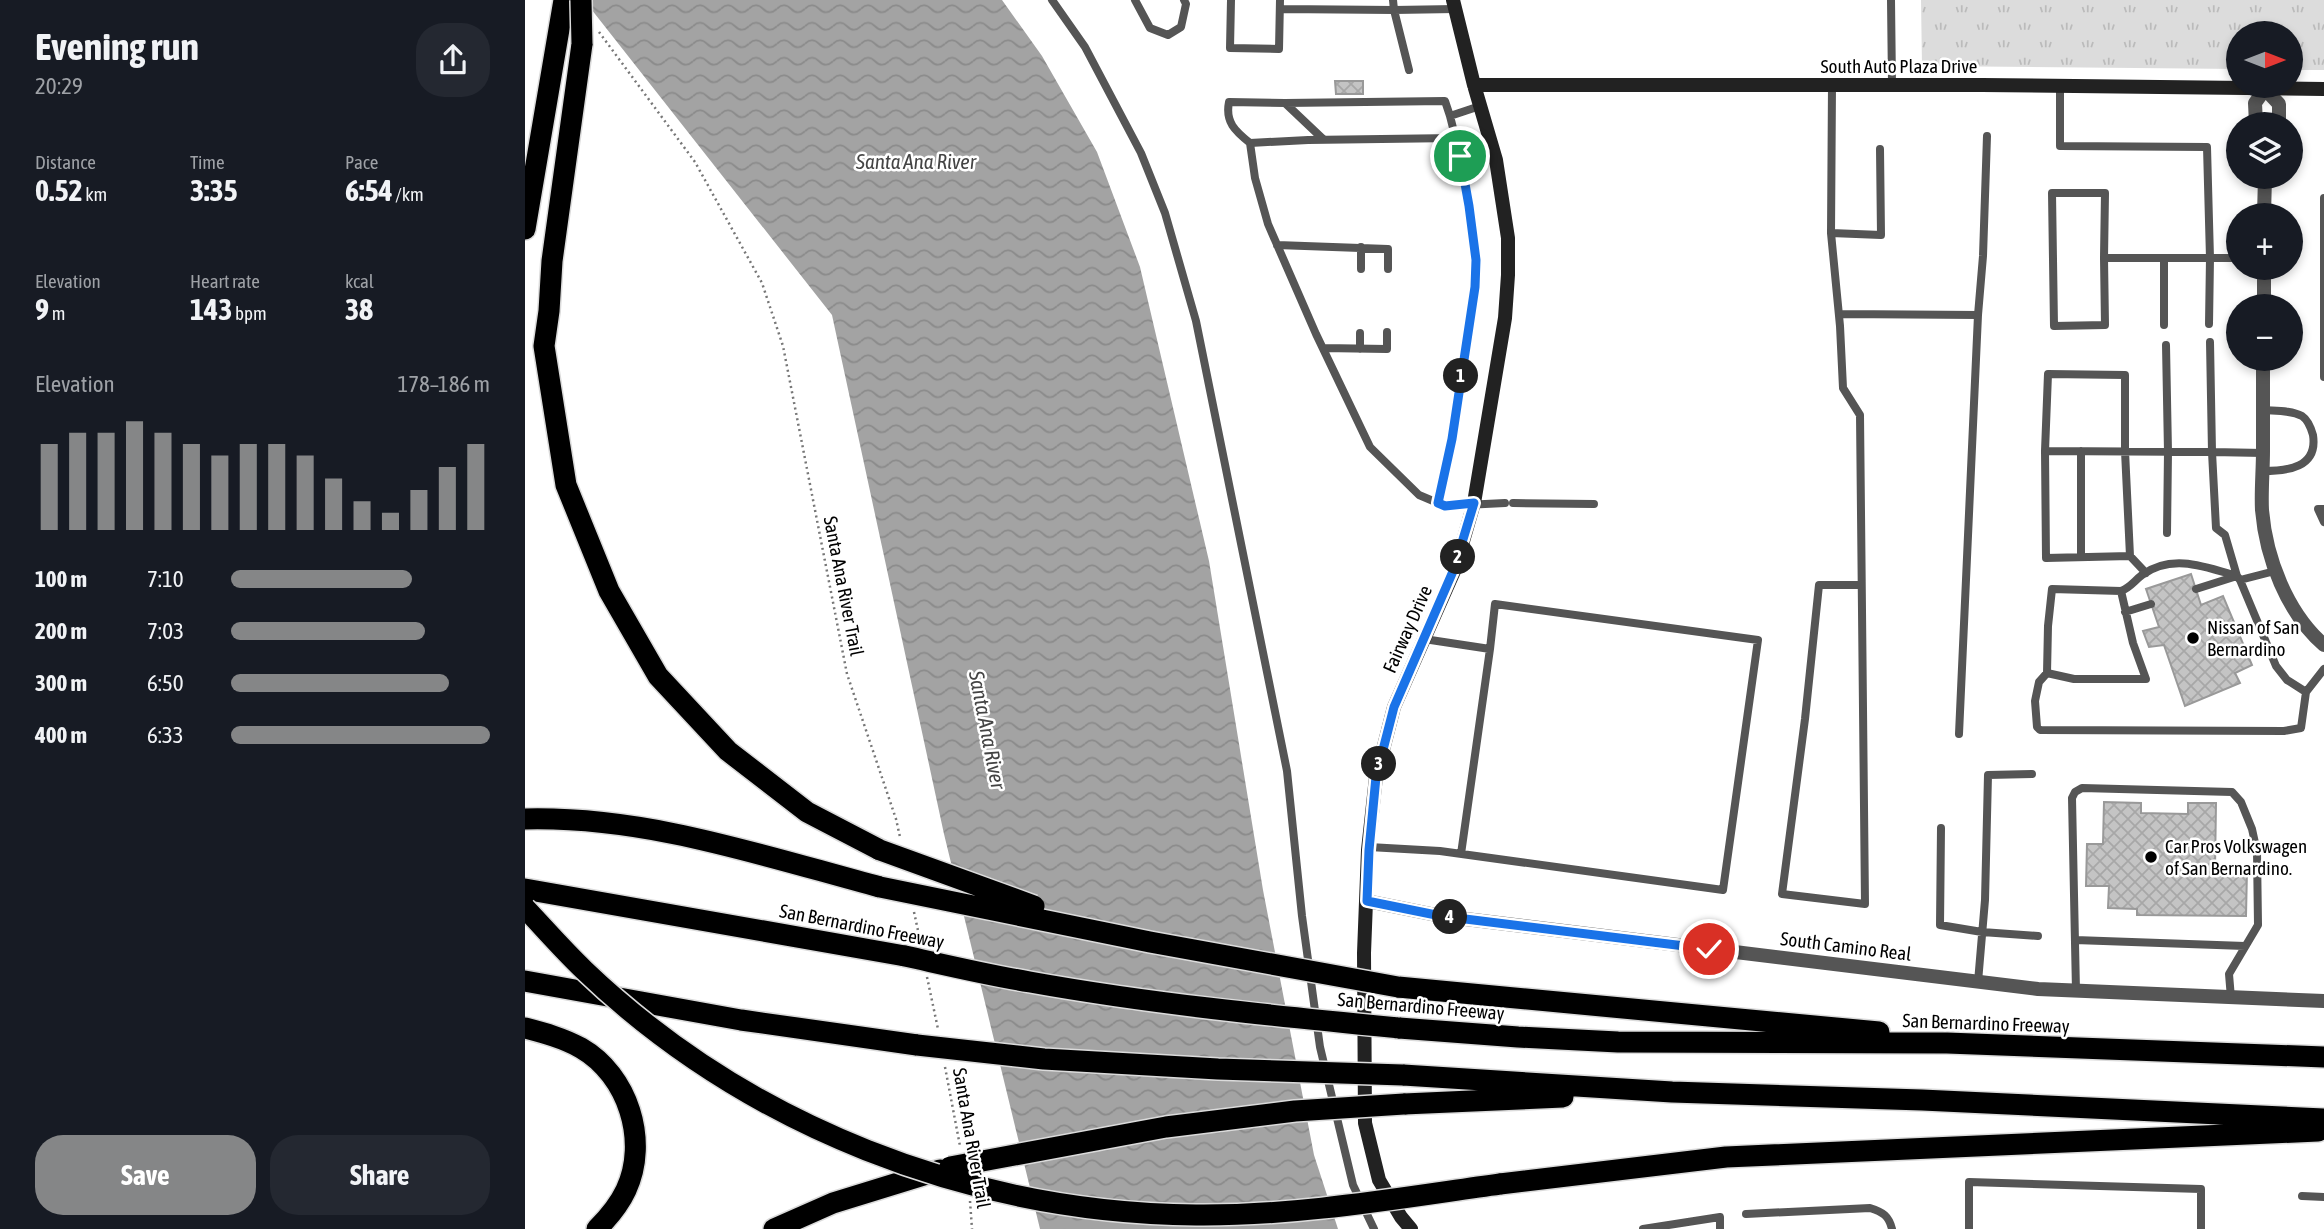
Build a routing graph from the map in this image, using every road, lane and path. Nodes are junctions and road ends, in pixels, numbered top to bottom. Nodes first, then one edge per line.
1 (581, 0) edge
2 (1052, 0) edge
3 (1135, 0) edge
4 (1184, 0) edge
5 (1231, 0) edge
6 (1393, 0) edge
7 (1891, 0) edge
8 (1454, 4) edge
9 (1280, 5) edge
10 (562, 9) edge
11 (1394, 10) junction
12 (589, 37) junction
13 (1409, 70) dead end
14 (1474, 85) junction
15 (1832, 85) junction
16 (1892, 85) junction
17 (2060, 86) junction
18 (2226, 88) edge
19 (2303, 89) edge
20 (2324, 89) edge
21 (1285, 103) junction
22 (1480, 106) junction
23 (1450, 116) junction
24 (1987, 136) dead end
25 (1455, 138) junction
26 (1323, 139) junction
27 (1250, 143) junction
28 (1492, 146) junction
29 (1880, 149) dead end
30 (1460, 156) junction
31 (2324, 198) edge
32 (525, 229) edge
33 (1831, 233) junction
34 (1277, 245) junction
35 (1361, 247) junction
36 (2104, 258) junction
37 (2164, 258) junction
38 (2210, 258) junction
39 (2226, 258) edge
40 (1361, 269) dead end
41 (1388, 269) dead end
42 (1839, 314) junction
43 (1978, 315) junction
44 (2209, 324) dead end
45 (2164, 326) dead end
46 (1387, 332) dead end
47 (1360, 334) dead end
48 (2210, 342) dead end
49 (2166, 345) dead end
50 (1323, 348) junction
51 (1360, 349) junction
52 (2263, 371) edge
53 (2324, 377) edge
54 (2263, 410) junction
55 (2045, 451) junction
56 (2081, 451) junction
57 (2125, 451) junction
58 (2168, 452) junction
59 (2212, 452) junction
60 (2263, 453) junction
61 (2263, 471) junction
62 (1438, 503) junction
63 (1474, 503) junction
64 (1594, 504) dead end
65 (2324, 509) edge
66 (2324, 522) edge
67 (2167, 533) dead end
68 (2130, 556) junction
69 (2081, 557) junction
70 (2276, 570) junction
71 (2146, 573) junction
72 (2238, 578) junction
73 (1861, 585) junction
74 (2196, 589) dead end
75 (2121, 592) junction
76 (2151, 604) dead end
77 (2125, 612) junction
78 (1424, 639) junction
79 (2324, 645) edge
80 (1490, 649) junction
81 (2324, 669) edge
82 (2047, 673) junction
83 (2306, 692) junction
84 (1959, 734) dead end
85 (2032, 774) dead end
86 (525, 819) edge
87 (1941, 828) dead end
88 (891, 847) junction
89 (1369, 847) junction
90 (1461, 854) junction
91 (525, 889) edge
92 (1367, 901) junction
93 (525, 908) edge
94 (914, 911) dead end
95 (1982, 932) junction
96 (2038, 936) dead end
97 (2075, 940) junction
98 (1150, 942) junction
99 (2245, 946) junction
100 (913, 954) junction
101 (927, 978) dead end
102 (525, 981) edge
103 (1977, 982) junction
104 (2076, 991) junction
105 (2231, 998) junction
106 (2324, 1001) edge
107 (525, 1028) edge
108 (938, 1031) dead end
109 (1947, 1043) junction
110 (943, 1057) dead end
111 (2324, 1057) edge
112 (1672, 1092) junction
113 (2324, 1119) edge
114 (2324, 1130) edge
115 (961, 1151) dead end
116 (968, 1192) dead end
117 (2302, 1196) dead end
118 (2324, 1197) edge
119 (1746, 1214) dead end
120 (597, 1229) edge
121 (774, 1229) edge
122 (972, 1229) edge
123 (1374, 1229) edge
124 (1411, 1229) edge
125 (1643, 1229) edge
126 (1720, 1229) edge
127 (1892, 1229) edge
128 (1969, 1229) edge
129 (2201, 1229) edge

1 - 12 highway, bridge
2 - 123 lane
3 - 4 lane
5 - 9 lane
6 - 11 lane
7 - 16 lane
8 - 11 lane
8 - 14 street, Fairway Drive
9 - 11 lane
10 - 32 highway
11 - 13 lane
12 - 88 path, Santa Ana River Trail
12 - 88 highway
14 - 15 street, South Auto Plaza Drive
14 - 22 street, Fairway Drive
15 - 16 street, South Auto Plaza Drive
15 - 33 lane
16 - 17 street, South Auto Plaza Drive
17 - 18 street, South Auto Plaza Drive
17 - 38 lane
19 - 20 street, South Auto Plaza Drive
21 - 23 lane
21 - 26 lane
21 - 27 lane
22 - 23 lane
22 - 28 street, Fairway Drive
23 - 25 lane
24 - 43 lane
25 - 26 lane
25 - 30 lane
26 - 27 lane
27 - 34 lane
28 - 30 lane
28 - 63 street, Fairway Drive
29 - 33 lane
30 - 62 lane
31 - 53 lane
33 - 42 lane
34 - 35 lane
34 - 50 lane
35 - 40 lane
35 - 41 lane
36 - 36 lane
36 - 37 lane
37 - 38 lane
37 - 45 lane
38 - 39 lane
38 - 44 lane
42 - 43 lane
42 - 73 lane
43 - 84 lane
46 - 51 lane
47 - 51 lane
48 - 59 lane
49 - 58 lane
50 - 51 lane
50 - 62 lane
52 - 54 street
54 - 60 street
54 - 61 lane
55 - 56 lane
55 - 57 lane
55 - 69 lane
56 - 57 lane
56 - 69 lane
57 - 58 lane
57 - 68 lane
58 - 59 lane
58 - 67 lane
59 - 60 lane
59 - 72 lane
60 - 61 street
61 - 70 street
62 - 63 lane
63 - 64 lane
63 - 78 street, Fairway Drive
65 - 66 lane
68 - 69 lane
68 - 71 lane
70 - 72 lane
70 - 79 street
71 - 72 lane
71 - 75 lane
72 - 74 lane
72 - 83 lane
73 - 73 lane
75 - 77 lane
75 - 82 lane
76 - 77 lane
77 - 82 lane
78 - 80 lane
78 - 89 street, Fairway Drive
80 - 90 lane
80 - 90 lane
81 - 83 lane
82 - 83 lane
85 - 95 lane
86 - 98 highway, bridge
87 - 95 lane
88 - 98 highway, bridge
89 - 90 lane
89 - 92 street, Fairway Drive
91 - 100 highway, San Bernardino Freeway
92 - 103 street, South Camino Real
92 - 124 street, Fairway Drive
93 - 114 highway, bridge
94 - 100 path
95 - 96 lane
95 - 103 lane
97 - 99 lane
97 - 99 lane
97 - 104 lane
98 - 109 highway, bridge
99 - 105 lane
100 - 109 highway, San Bernardino Freeway, bridge
101 - 108 path
102 - 112 highway, bridge
103 - 104 street, South Camino Real
104 - 105 street, South Camino Real
105 - 106 street, South Camino Real
107 - 120 highway
109 - 111 highway, San Bernardino Freeway
110 - 115 path, Santa Ana River Trail
112 - 113 highway
112 - 121 highway, bridge
116 - 122 path, Santa Ana River Trail
117 - 118 lane
119 - 127 lane
125 - 126 lane
128 - 129 lane

